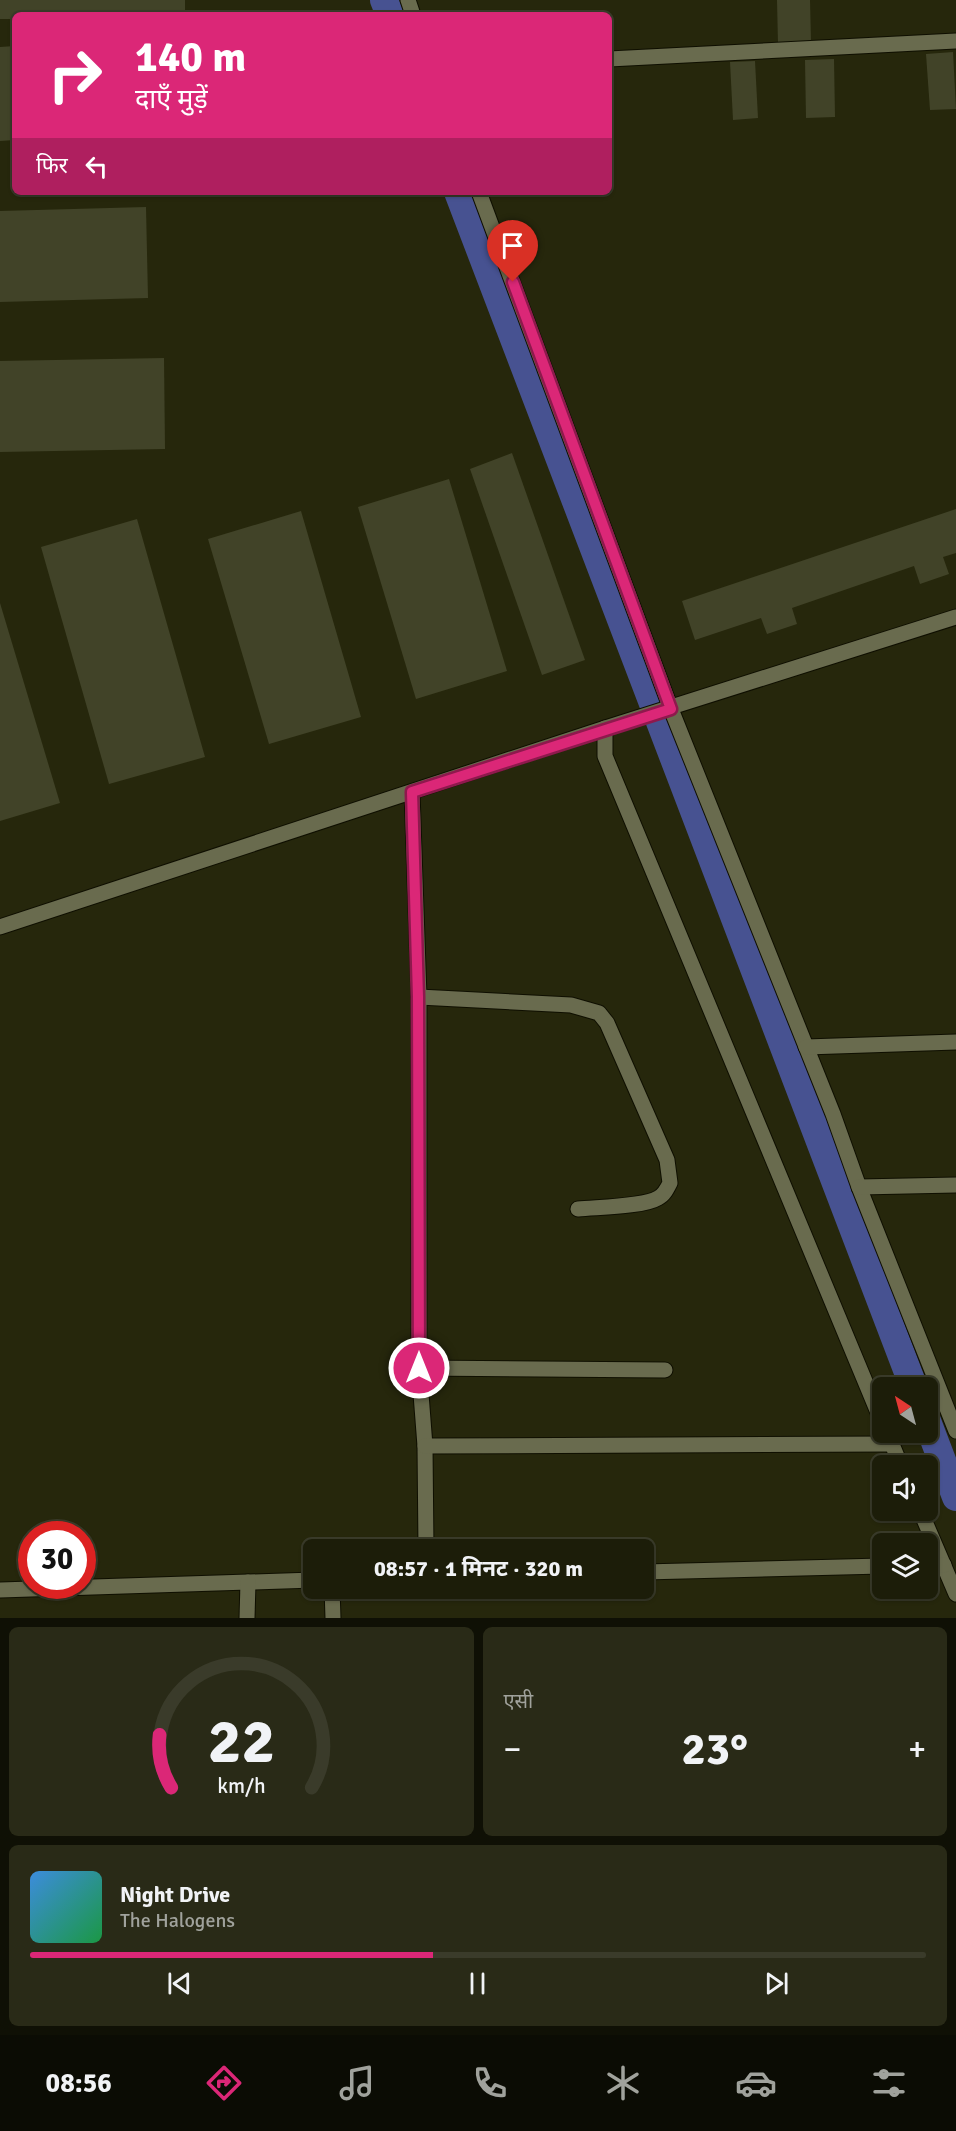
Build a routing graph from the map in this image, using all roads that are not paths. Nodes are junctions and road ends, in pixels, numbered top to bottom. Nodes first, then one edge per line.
1 (956, 41) edge
2 (612, 58) edge
3 (480, 195) edge
4 (956, 617) edge
5 (668, 710) junction
6 (605, 728) junction
7 (412, 792) junction
8 (0, 927) edge
9 (418, 997) junction
10 (956, 1042) edge
11 (806, 1047) junction
12 (956, 1185) edge
13 (859, 1187) junction
14 (578, 1209) dead end
15 (419, 1368) junction
16 (665, 1370) dead end
17 (872, 1398) edge
18 (956, 1431) edge
19 (872, 1438) edge
20 (425, 1446) junction
21 (925, 1521) edge
22 (426, 1539) edge
23 (938, 1565) edge
24 (944, 1565) junction
25 (872, 1566) edge
26 (654, 1572) edge
27 (303, 1580) edge
28 (248, 1582) junction
29 (0, 1590) edge
30 (956, 1594) edge
31 (332, 1599) edge
32 (247, 1618) edge
33 (333, 1618) edge

1 - 2 street
3 - 5 street
4 - 5 street
5 - 6 street
5 - 11 street
6 - 7 street
6 - 17 street
7 - 8 street
7 - 9 street
9 - 14 street
9 - 15 street
10 - 11 street
11 - 13 street
12 - 13 street
13 - 18 street
15 - 16 street
15 - 20 street
19 - 20 street
20 - 22 street
21 - 24 street
23 - 24 street
24 - 30 street
25 - 26 street
27 - 28 street
28 - 29 street
28 - 32 street
31 - 33 street

